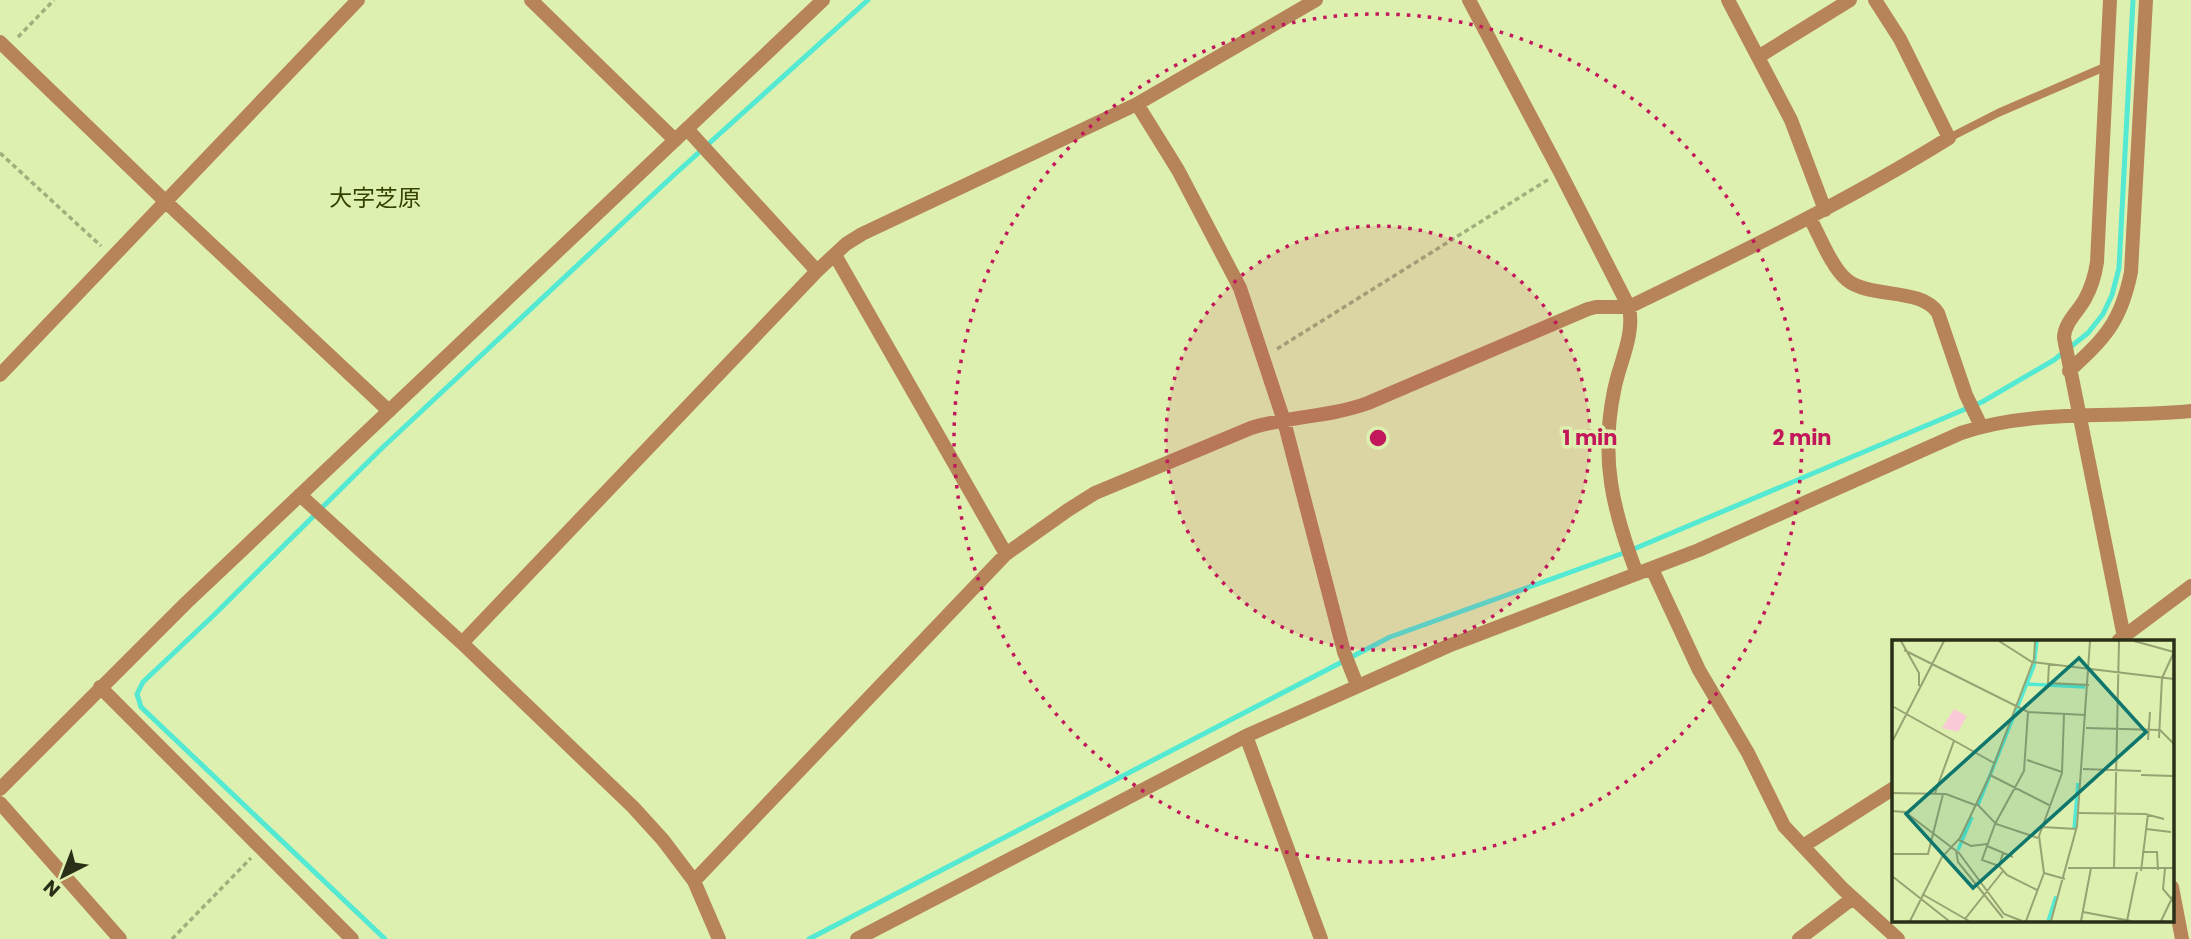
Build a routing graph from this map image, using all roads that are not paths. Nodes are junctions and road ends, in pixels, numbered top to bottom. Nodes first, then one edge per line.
1 (358, 0) edge
2 (531, 0) edge
3 (823, 0) edge
4 (1315, 0) edge
5 (1469, 0) edge
6 (1728, 0) edge
7 (1850, 0) edge
8 (1875, 0) edge
9 (2110, 0) edge
10 (2146, 0) edge
11 (4, 46) edge
12 (1758, 57) junction
13 (2107, 66) junction
14 (1137, 104) junction
15 (687, 129) junction
16 (1948, 138) junction
17 (675, 140) junction
18 (166, 202) junction
19 (1825, 210) junction
20 (1810, 218) junction
21 (835, 255) junction
22 (817, 271) junction
23 (1629, 307) junction
24 (2069, 367) junction
25 (0, 375) edge
26 (389, 411) junction
27 (2191, 411) edge
28 (2079, 415) junction
29 (1284, 421) junction
30 (1979, 422) junction
31 (300, 495) junction
32 (1006, 554) junction
33 (1635, 568) junction
34 (1652, 569) junction
35 (2191, 586) edge
36 (2122, 640) edge
37 (462, 643) junction
38 (1355, 680) junction
39 (100, 687) junction
40 (1246, 736) junction
41 (0, 789) edge
42 (1892, 789) edge
43 (0, 803) edge
44 (1803, 846) junction
45 (694, 881) junction
46 (2174, 897) edge
47 (1853, 898) junction
48 (120, 939) edge
49 (352, 939) edge
50 (719, 939) edge
51 (857, 939) edge
52 (1321, 939) edge
53 (1800, 939) edge
54 (1899, 939) edge
55 (2182, 939) edge

1 - 18 street
2 - 17 street
3 - 15 street
4 - 14 street
5 - 23 street
6 - 12 street
7 - 12 street
8 - 16 street
9 - 13 street
10 - 24 street
11 - 18 street
12 - 19 street
13 - 16 lane
13 - 24 street
14 - 21 street
14 - 29 street
15 - 17 street
15 - 22 street
16 - 19 street
17 - 26 street
18 - 25 street
18 - 26 street
19 - 20 street
20 - 23 street
20 - 30 street
21 - 22 street
21 - 32 street
22 - 37 street
23 - 29 street
23 - 33 street
24 - 28 street
26 - 31 street
27 - 28 street
28 - 30 street
28 - 36 street
29 - 32 street
29 - 38 street
30 - 34 street
31 - 37 street
31 - 39 street
32 - 45 street
33 - 34 street
33 - 38 street
34 - 44 street
35 - 36 street
37 - 45 street
38 - 40 street
39 - 41 street
39 - 49 street
40 - 51 street
40 - 52 street
42 - 44 street
43 - 48 street
44 - 47 street
45 - 50 street
46 - 55 street
47 - 53 street
47 - 54 street

